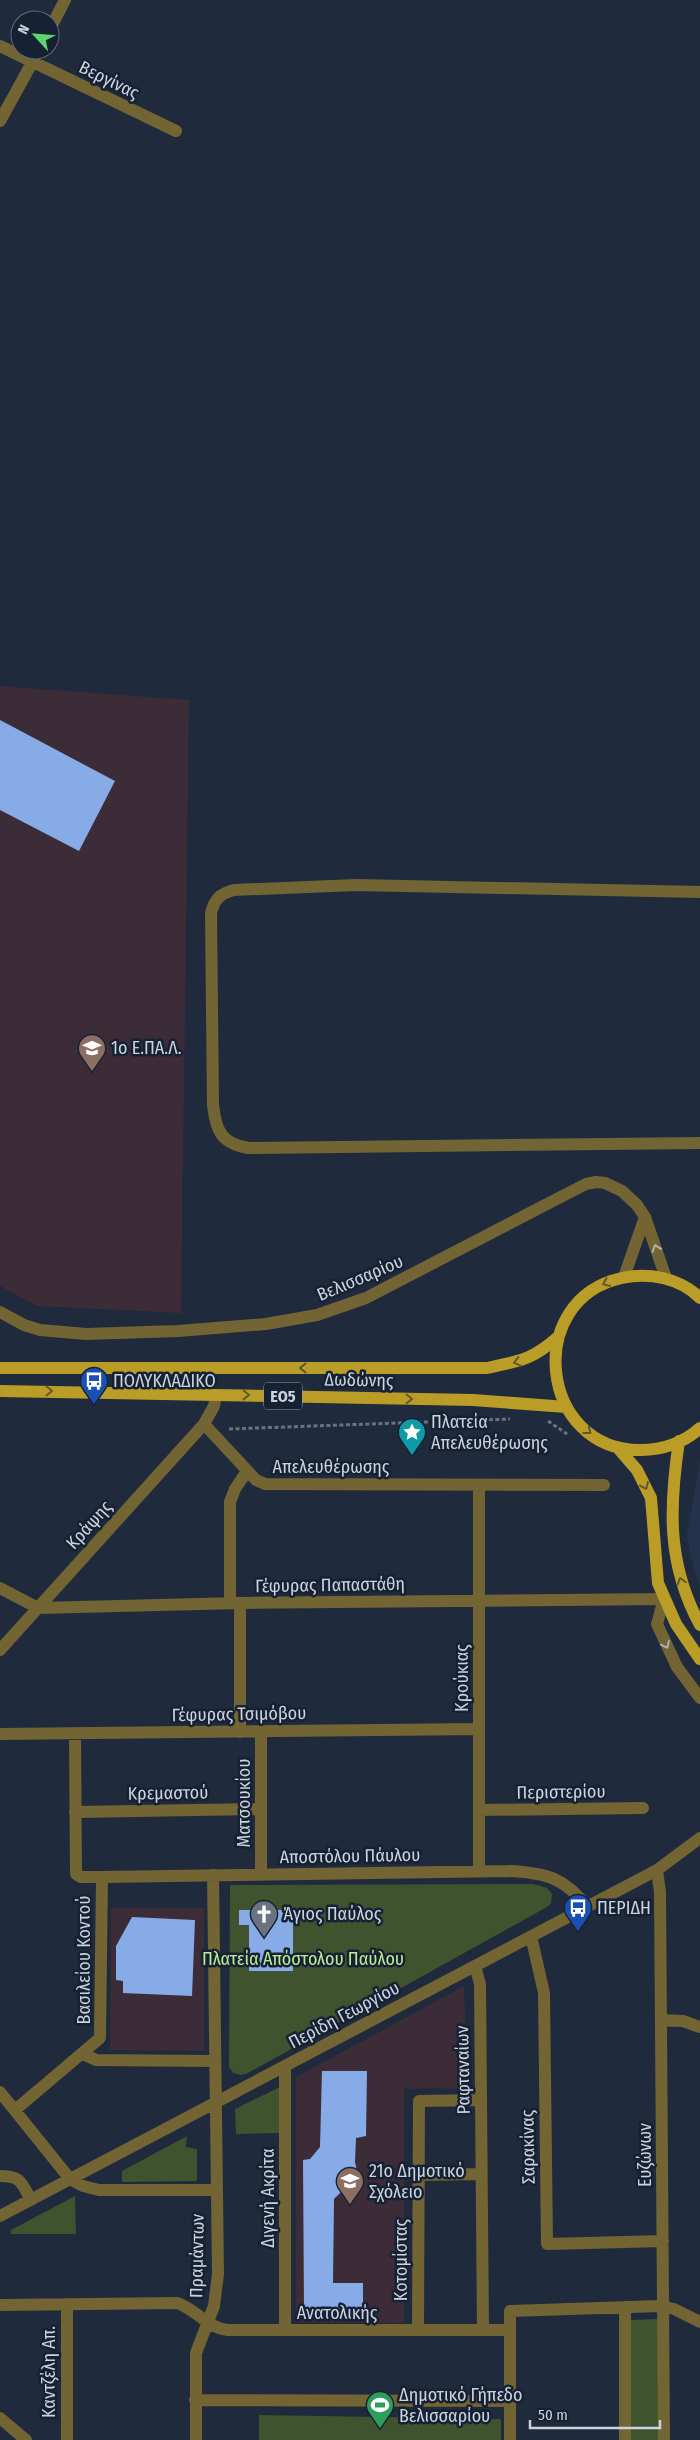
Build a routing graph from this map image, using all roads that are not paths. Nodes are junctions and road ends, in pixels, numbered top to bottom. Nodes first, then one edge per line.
1 (0, 46) edge
2 (32, 62) junction
3 (0, 121) edge
4 (176, 131) dead end
5 (700, 892) edge
6 (700, 1143) edge
7 (645, 1217) junction
8 (624, 1277) junction
9 (666, 1278) junction
10 (700, 1298) edge
11 (0, 1312) edge
12 (558, 1337) junction
13 (0, 1368) edge
14 (0, 1391) edge
15 (216, 1395) junction
16 (566, 1407) junction
17 (204, 1424) junction
18 (700, 1428) edge
19 (679, 1442) junction
20 (617, 1447) junction
21 (247, 1471) junction
22 (479, 1485) junction
23 (604, 1486) dead end
24 (0, 1588) edge
25 (664, 1599) junction
26 (479, 1600) junction
27 (235, 1603) junction
28 (38, 1608) junction
29 (700, 1625) edge
30 (0, 1650) edge
31 (700, 1659) edge
32 (700, 1698) edge
33 (479, 1729) junction
34 (240, 1732) junction
35 (261, 1732) junction
36 (0, 1734) edge
37 (75, 1734) junction
38 (643, 1808) dead end
39 (261, 1809) junction
40 (479, 1810) junction
41 (75, 1812) junction
42 (700, 1838) edge
43 (657, 1870) junction
44 (479, 1872) junction
45 (261, 1874) junction
46 (213, 1875) junction
47 (102, 1877) junction
48 (587, 1907) junction
49 (531, 1936) junction
50 (475, 1966) junction
51 (662, 2020) junction
52 (700, 2027) edge
53 (83, 2054) junction
54 (214, 2060) junction
55 (285, 2066) junction
56 (0, 2092) edge
57 (481, 2100) junction
58 (216, 2102) junction
59 (15, 2110) junction
60 (481, 2174) junction
61 (419, 2175) junction
62 (0, 2176) edge
63 (70, 2179) junction
64 (216, 2190) junction
65 (31, 2200) junction
66 (0, 2216) edge
67 (663, 2241) junction
68 (67, 2304) junction
69 (0, 2305) edge
70 (664, 2306) junction
71 (625, 2307) junction
72 (700, 2322) edge
73 (208, 2323) junction
74 (285, 2330) junction
75 (418, 2330) junction
76 (482, 2330) junction
77 (510, 2330) junction
78 (196, 2400) junction
79 (510, 2401) junction
80 (0, 2418) edge
81 (26, 2440) edge
82 (67, 2440) edge
83 (196, 2440) edge
84 (510, 2440) edge
85 (625, 2440) edge
86 (664, 2440) edge

1 - 2 street, Βεργίνας
2 - 3 street
2 - 4 street, Βεργίνας
5 - 6 street
7 - 8 street
9 -> 7 street, Βελισσαρίου
7 - 11 street, Βελισσαρίου
8 - 9 main road, Δωδώνης / ΕΟ5
8 -> 12 main road, Δωδώνης / ΕΟ5
9 - 10 main road, Δωδώνης / ΕΟ5
12 -> 13 main road, Δωδώνης / ΕΟ5
12 - 16 main road, Δωδώνης / ΕΟ5
14 -> 15 main road, Δωδώνης / ΕΟ5
15 -> 16 main road, Δωδώνης / ΕΟ5
15 - 17 street
16 -> 20 main road, Δωδώνης / ΕΟ5
17 - 21 street, Απελευθέρωσης
17 - 28 street, Κράψης
18 - 19 main road, Δωδώνης / ΕΟ5
19 - 20 main road, Δωδώνης / ΕΟ5
29 -> 19 main road
20 -> 25 main road
21 - 22 street, Απελευθέρωσης
21 - 27 street
22 - 23 street, Απελευθέρωσης
22 - 26 street, Κρούκιας
24 - 28 street, Γέφυρας Παπαστάθη
25 - 26 street, Γέφυρας Παπαστάθη
25 - 31 main road
25 -> 32 street
26 - 27 street, Γέφυρας Παπαστάθη
26 - 33 street, Κρούκιας
27 - 28 street, Γέφυρας Παπαστάθη
27 - 34 street
28 - 30 street, Κράψης
33 - 35 street, Γέφυρας Τσιμόβου
33 - 40 street, Κρούκιας
34 - 35 street, Γέφυρας Τσιμόβου
34 - 37 street, Γέφυρας Τσιμόβου
35 - 39 street, Ματσουκίου
36 - 37 street, Γέφυρας Τσιμόβου
37 - 41 street, Βασιλείου Κοντού
38 - 40 street, Περιστερίου
39 - 41 street, Κρεμαστού
39 - 45 street, Ματσουκίου
40 - 44 street, Κρούκιας
41 - 47 street, Βασιλείου Κοντού
42 - 43 street, Περίδη Γεωργίου
43 - 48 street, Περίδη Γεωργίου
43 - 51 street, Ευζώνων
44 - 45 street, Αποστόλου Πάυλου
44 - 48 street, Αποστόλου Πάυλου
45 - 46 street, Αποστόλου Πάυλου
46 - 47 street, Αποστόλου Πάυλου
46 - 54 street, Πραμάντων
47 - 53 street, Βασιλείου Κοντού
48 - 49 street, Περίδη Γεωργίου
49 - 50 street, Περίδη Γεωργίου
49 - 67 street, Σαρακίνας
50 - 55 street, Περίδη Γεωργίου
50 - 57 street, Ραφταναίων
51 - 52 street
51 - 67 street, Ευζώνων
53 - 54 street
53 - 59 street, Βασιλείου Κοντού
54 - 58 street, Πραμάντων
55 - 58 street, Περίδη Γεωργίου
55 - 74 street, Διγενή Ακρίτα
56 - 59 street
57 - 60 street, Ραφταναίων
57 - 61 street, Κοτομίστας
58 - 63 street, Περίδη Γεωργίου
58 - 64 street, Πραμάντων
59 - 63 street
60 - 61 street
60 - 76 street, Ραφταναίων
61 - 75 street, Κοτομίστας
62 - 65 street
63 - 64 street, Πραμάντων
63 - 65 street, Περίδη Γεωργίου
64 - 73 street, Πραμάντων
65 - 66 street, Περίδη Γεωργίου
67 - 70 street, Ευζώνων
68 - 69 street, Ανατολικής
68 - 73 street, Ανατολικής
68 - 82 street, Καντζέλη Απ.
70 - 71 street
70 - 72 street
70 - 86 street, Ευζώνων
71 - 77 street
71 - 85 street
73 - 74 street, Ανατολικής
73 - 78 street, Πραμάντων
74 - 75 street, Ανατολικής
75 - 76 street, Ανατολικής
76 - 77 street, Ανατολικής
77 - 79 street
78 - 79 street
78 - 83 street, Πραμάντων
79 - 84 street
80 - 81 street

